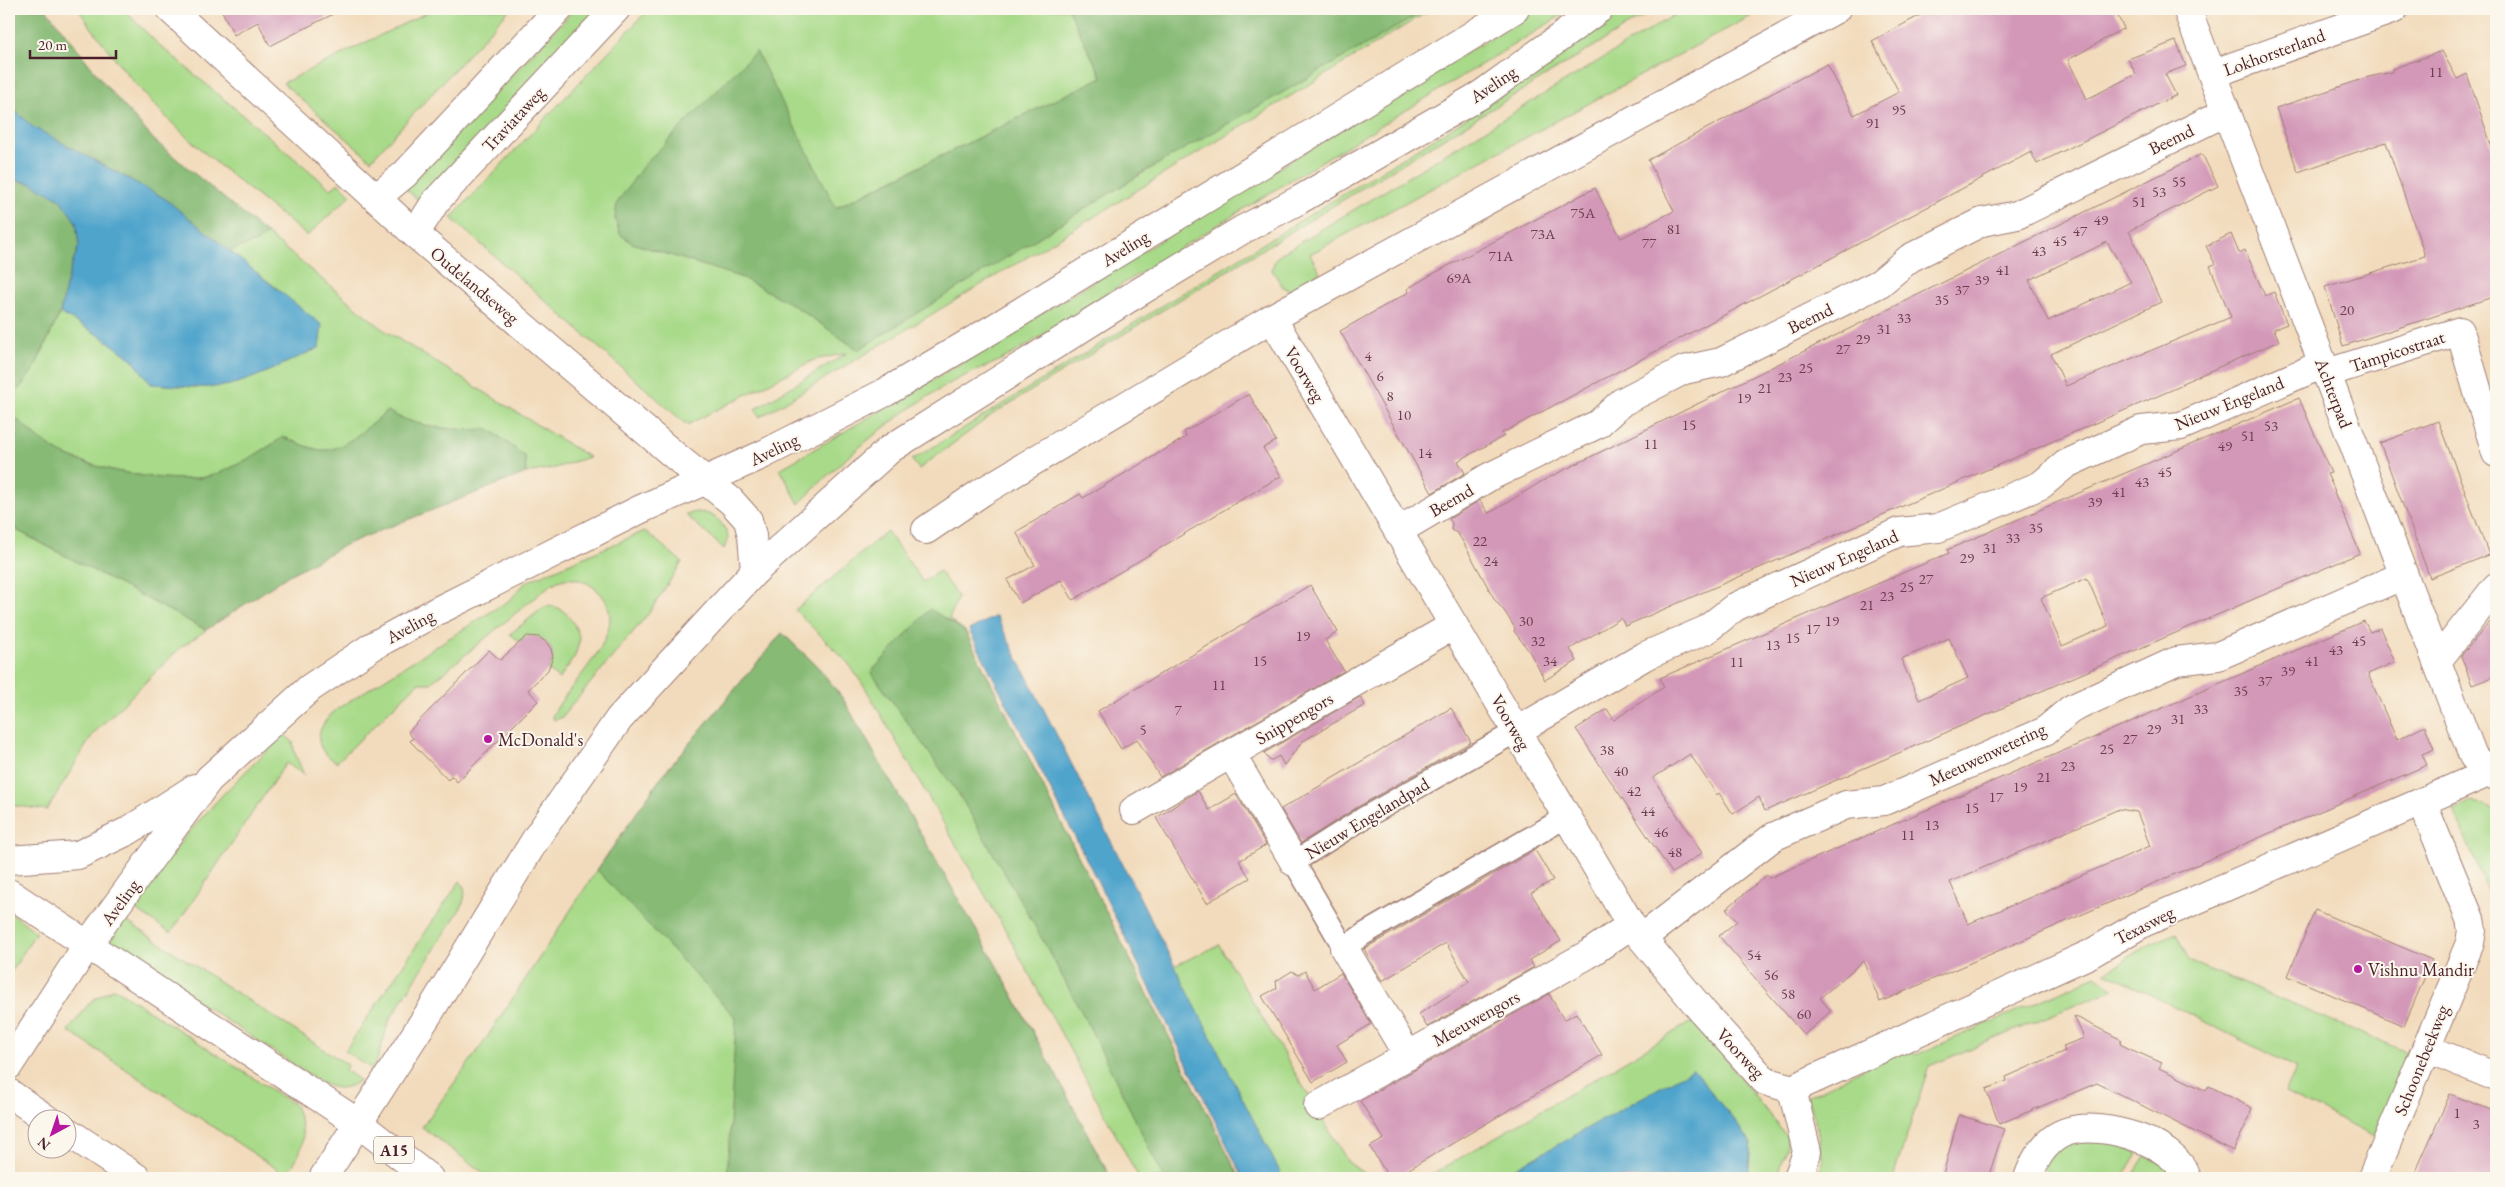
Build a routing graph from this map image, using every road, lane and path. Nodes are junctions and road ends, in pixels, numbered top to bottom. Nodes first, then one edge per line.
1 (170, 9) edge
2 (559, 9) edge
3 (616, 9) edge
4 (1515, 9) edge
5 (1598, 9) edge
6 (1836, 9) edge
7 (2187, 9) edge
8 (2394, 9) edge
9 (2212, 74) junction
10 (2226, 112) junction
11 (376, 198) junction
12 (415, 234) junction
13 (1272, 318) junction
14 (2325, 369) junction
15 (2496, 453) edge
16 (708, 481) junction
17 (926, 530) dead end
18 (1398, 531) junction
19 (754, 571) junction
20 (2404, 575) junction
21 (2496, 587) edge
22 (1454, 625) junction
23 (2437, 661) junction
24 (1517, 731) junction
25 (1231, 754) junction
26 (2494, 771) edge
27 (209, 779) junction
28 (2422, 802) junction
29 (1134, 810) dead end
30 (1566, 817) junction
31 (9, 860) edge
32 (1294, 862) junction
33 (9, 893) edge
34 (1636, 932) junction
35 (88, 944) junction
36 (1344, 948) junction
37 (2426, 1048) junction
38 (1408, 1056) junction
39 (9, 1065) edge
40 (2496, 1077) edge
41 (1792, 1089) junction
42 (9, 1093) edge
43 (1318, 1106) dead end
44 (34, 1110) edge
45 (358, 1123) junction
46 (78, 1139) edge
47 (137, 1178) edge
48 (323, 1178) edge
49 (429, 1178) edge
50 (1798, 1178) edge
51 (2028, 1178) edge
52 (2187, 1178) edge
53 (2372, 1178) edge

1 - 11 main road, Oudelandseweg
2 - 11 main road
3 - 12 main road, Traviataweg
4 - 16 main road, Aveling
5 - 19 main road, Aveling
6 - 13 main road
7 - 9 main road, Achterpad
8 - 9 main road, Lokhorsterland
9 - 10 main road, Achterpad
10 - 14 main road, Achterpad
10 - 18 main road, Beemd
11 - 12 main road, Oudelandseweg
12 - 16 main road, Oudelandseweg
13 - 17 main road
13 - 18 main road, Voorweg
14 - 15 main road, Tampicostraat
14 - 20 main road, Achterpad
14 - 24 main road, Nieuw Engeland
16 - 19 main road, Oudelandseweg
16 - 27 main road, Aveling
18 - 22 main road, Voorweg
19 - 45 main road, Aveling
20 - 23 main road, Achterpad
20 - 34 main road, Meeuwenwetering
21 - 23 main road
22 - 24 main road, Voorweg
22 - 25 main road, Snippengors
23 - 26 main road, Achterpad
24 - 30 main road, Voorweg
24 - 32 street, Nieuw Engelandpad
25 - 29 main road, Snippengors
25 - 32 main road
26 - 28 main road, Texasweg
27 - 31 main road
27 - 35 main road, Aveling
28 - 37 main road, Schoonebeekweg
28 - 41 main road, Texasweg
30 - 34 main road, Voorweg
30 - 36 street
32 - 36 street, Nieuw Engelandpad
33 - 35 main road
34 - 38 main road, Meeuwengors
34 - 41 main road, Voorweg
35 - 39 main road, Aveling
35 - 45 main road, Aveling
36 - 38 main road
37 - 40 main road
37 - 53 main road, Schoonebeekweg
38 - 43 main road, Meeuwengors
41 - 50 main road
42 - 44 main road
45 - 48 main road, Aveling
45 - 49 main road, A15
46 - 47 main road
51 - 52 main road

